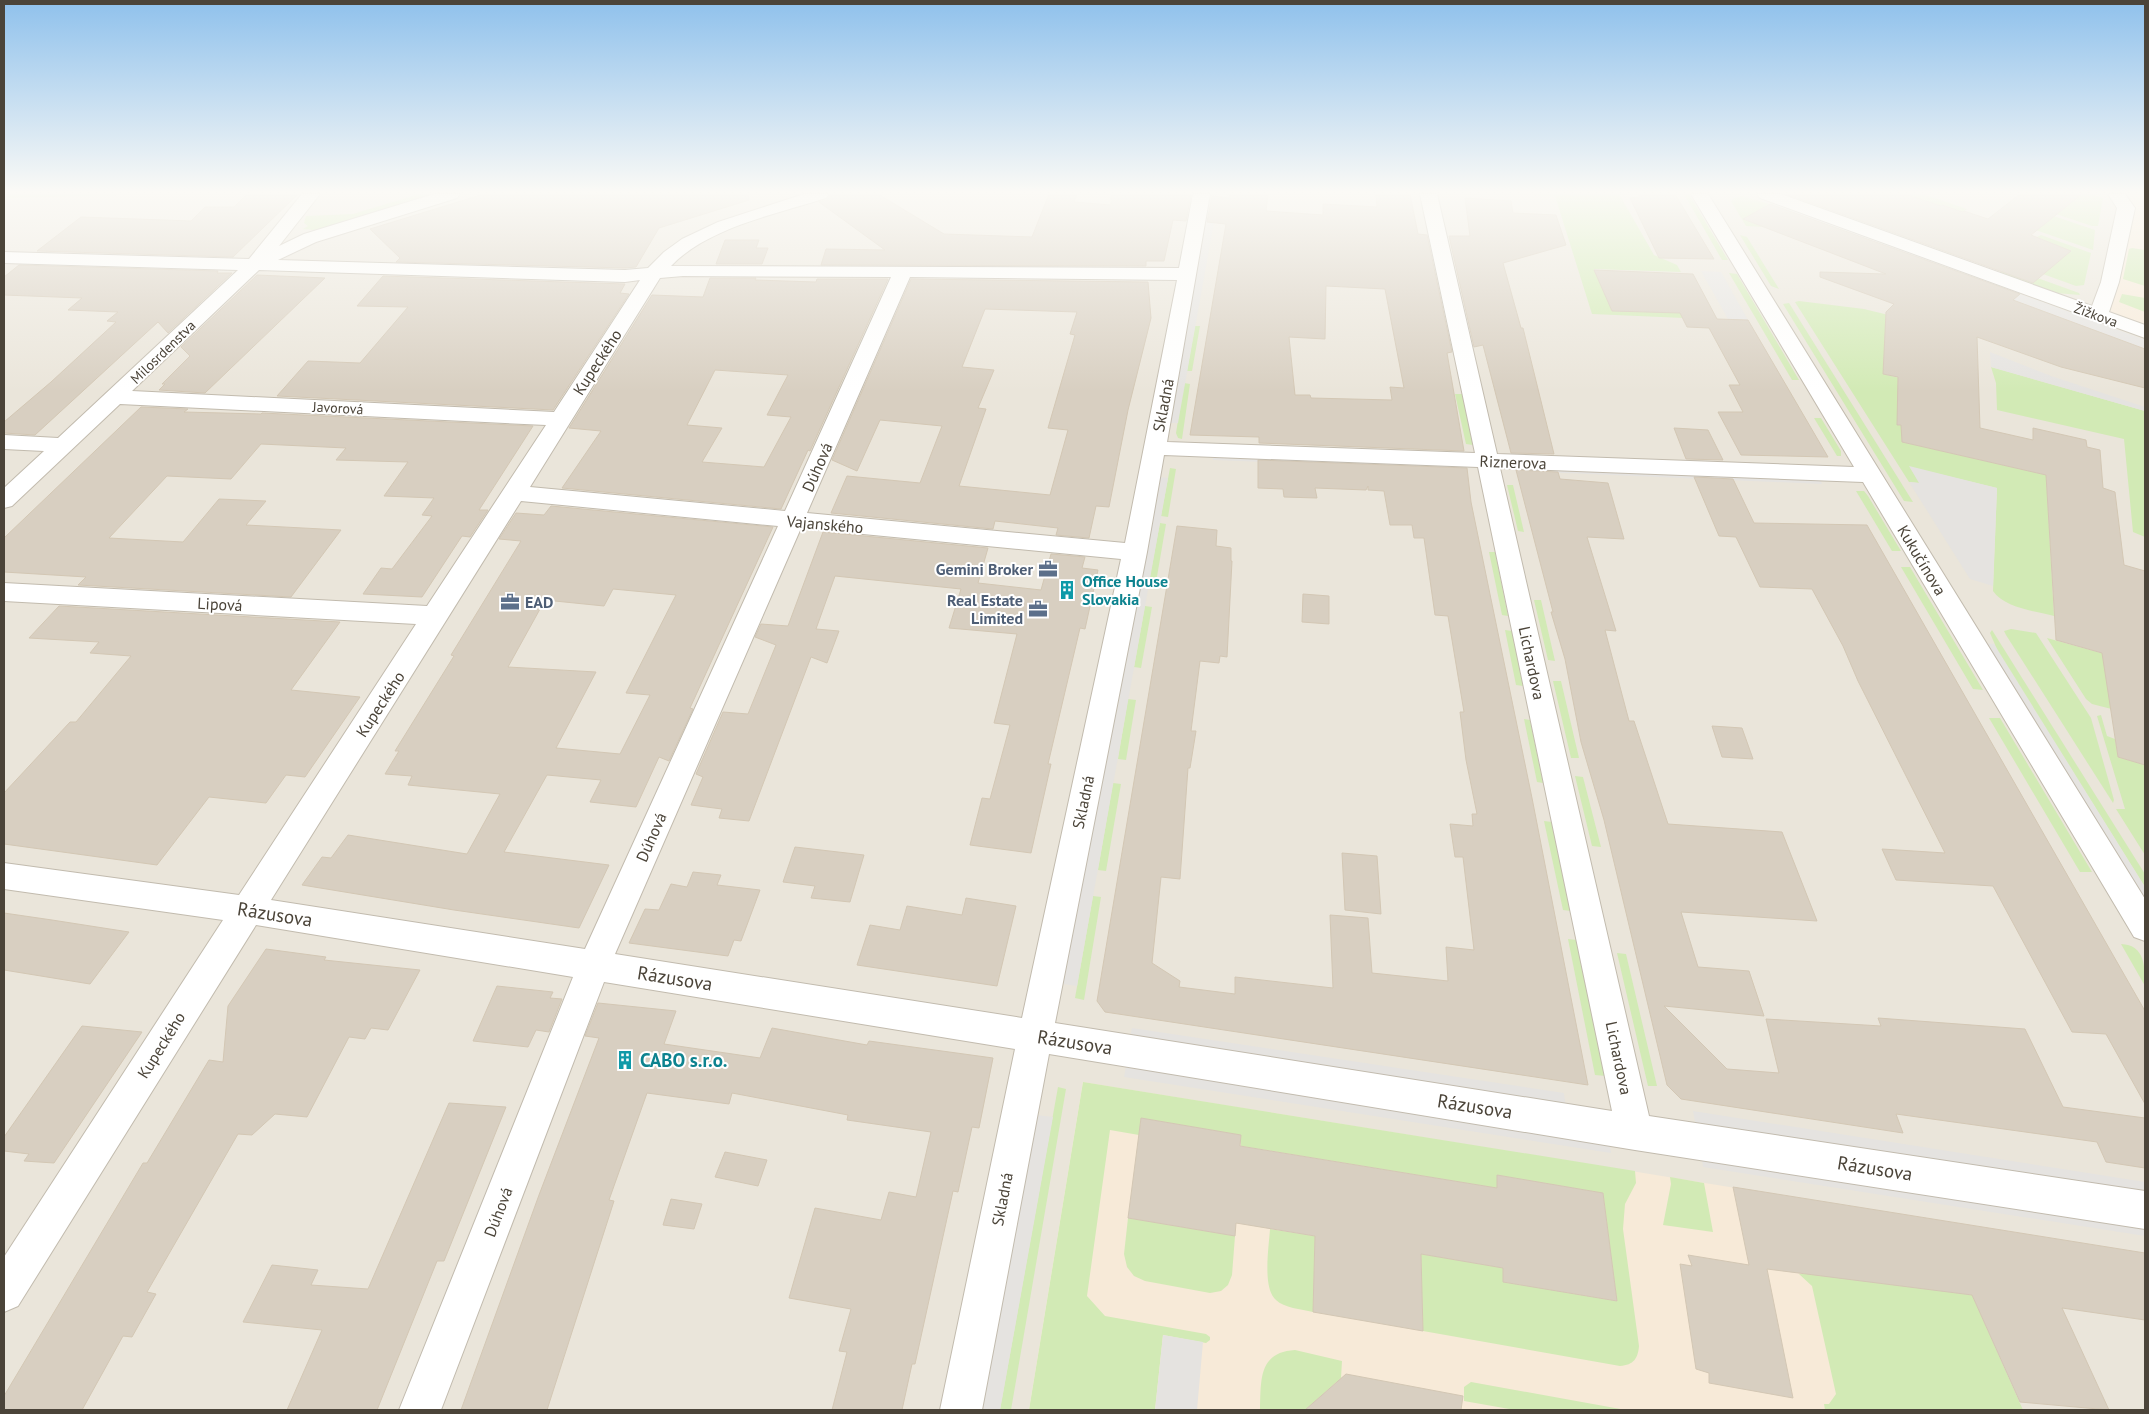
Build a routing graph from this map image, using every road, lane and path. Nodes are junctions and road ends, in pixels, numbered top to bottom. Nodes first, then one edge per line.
1 (97, 260) edge
2 (258, 260) edge
3 (264, 260) edge
4 (667, 260) edge
5 (1190, 260) edge
6 (1444, 260) edge
7 (1740, 260) edge
8 (1947, 260) edge
9 (2115, 260) edge
10 (254, 265) junction
11 (903, 272) junction
12 (654, 273) junction
13 (1187, 274) junction
14 (2098, 315) junction
15 (2145, 332) edge
16 (116, 397) junction
17 (560, 419) junction
18 (4, 442) edge
19 (64, 445) junction
20 (1155, 448) junction
21 (1488, 462) junction
22 (1871, 475) junction
23 (515, 494) junction
24 (4, 502) edge
25 (794, 521) junction
26 (1136, 552) junction
27 (4, 592) edge
28 (437, 616) junction
29 (4, 876) edge
30 (246, 910) junction
31 (2145, 927) edge
32 (594, 965) junction
33 (1034, 1036) junction
34 (1635, 1132) junction
35 (2145, 1210) edge
36 (4, 1292) edge
37 (420, 1410) edge
38 (961, 1410) edge

1 - 10 street
2 - 10 street, Milosrdenstva
3 - 10 street
4 - 12 street, Kupeckého
5 - 13 street, Skladná
6 - 21 street, Lichardova
7 - 22 street, Kukučínova
8 - 14 street, Žižkova
9 - 14 street
10 - 12 street
10 - 16 street, Milosrdenstva
11 - 12 street
11 - 13 street
11 - 25 street, Dúhová
12 - 17 street, Kupeckého
13 - 20 street, Skladná
14 - 15 street, Žižkova
16 - 17 street, Javorová
16 - 19 street, Milosrdenstva
17 - 23 street, Kupeckého
18 - 19 street
19 - 24 street, Milosrdenstva
20 - 21 street, Riznerova
20 - 26 street, Skladná
21 - 22 street, Riznerova
21 - 34 street, Lichardova
22 - 31 street, Kukučínova
23 - 25 street, Vajanského
23 - 28 street, Kupeckého
25 - 26 street, Vajanského
25 - 32 street, Dúhová
26 - 33 street, Skladná
27 - 28 street, Lipová
28 - 30 street, Kupeckého
29 - 30 street, Rázusova
30 - 32 street, Rázusova
30 - 36 street, Kupeckého
32 - 33 street, Rázusova
32 - 37 street, Dúhová
33 - 34 street, Rázusova
33 - 38 street, Skladná
34 - 35 street, Rázusova

